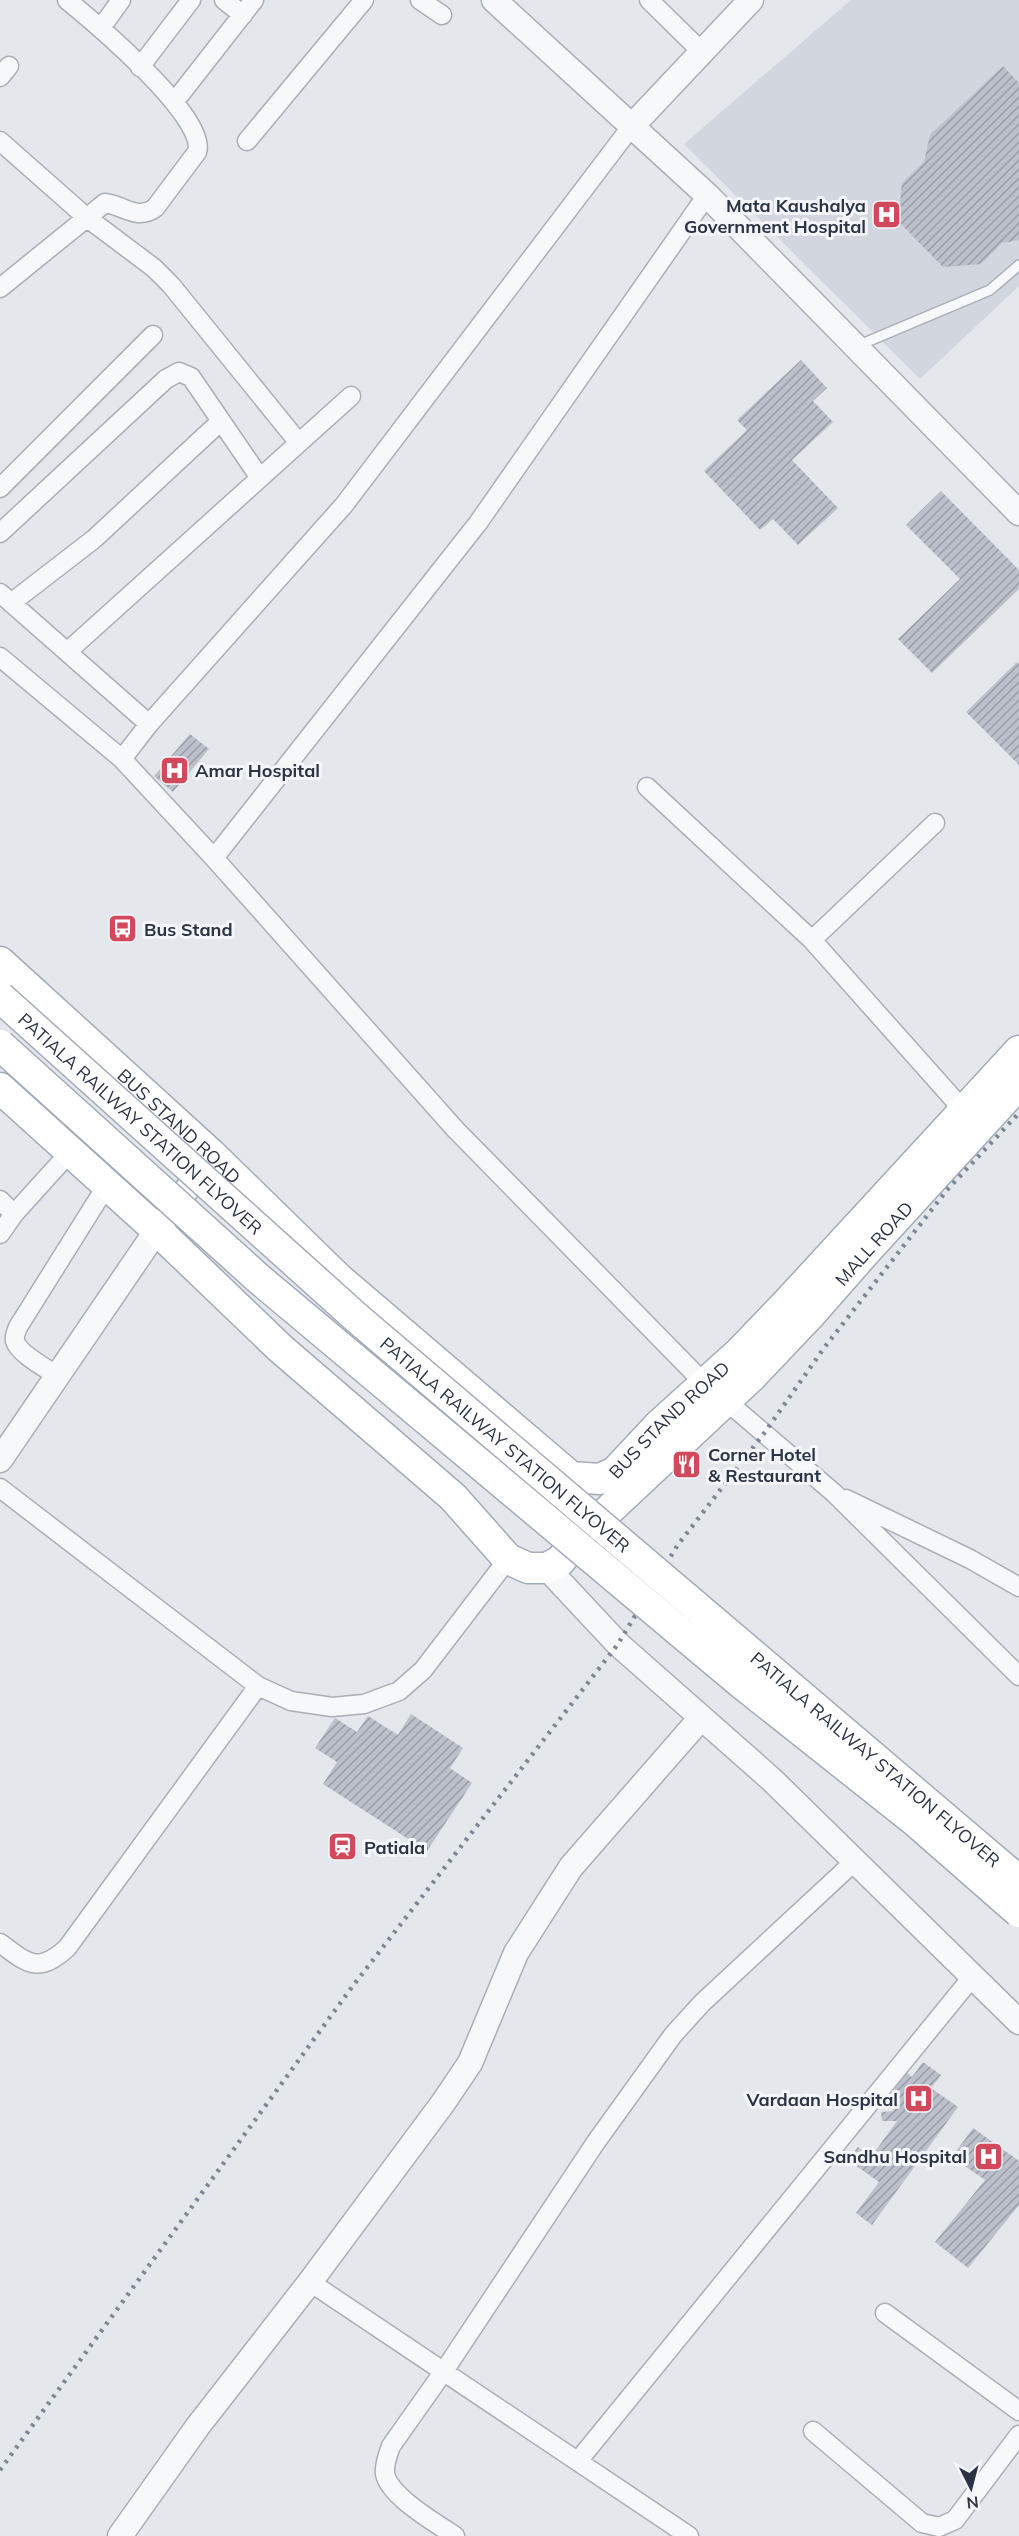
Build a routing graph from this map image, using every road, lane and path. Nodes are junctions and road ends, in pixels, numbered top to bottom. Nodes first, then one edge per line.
1 (67, 0) edge
2 (121, 0) edge
3 (191, 0) edge
4 (224, 0) edge
5 (254, 0) edge
6 (364, 0) edge
7 (420, 0) edge
8 (494, 0) edge
9 (649, 0) edge
10 (751, 0) edge
11 (243, 15) junction
12 (442, 15) dead end
13 (101, 28) junction
14 (702, 52) junction
15 (140, 67) junction
16 (175, 101) junction
17 (631, 127) junction
18 (0, 141) edge
19 (247, 141) dead end
20 (707, 195) junction
21 (86, 217) junction
22 (1019, 265) edge
23 (0, 288) edge
24 (153, 335) dead end
25 (855, 347) junction
26 (351, 396) dead end
27 (221, 421) junction
28 (299, 443) junction
29 (260, 478) junction
30 (0, 488) edge
31 (1019, 513) edge
32 (0, 533) edge
33 (5, 598) edge
34 (67, 652) junction
35 (0, 657) edge
36 (149, 724) junction
37 (122, 759) junction
38 (647, 787) dead end
39 (935, 823) dead end
40 (214, 858) junction
41 (812, 940) junction
42 (0, 962) edge
43 (0, 997) edge
44 (0, 1045) edge
45 (1019, 1051) edge
46 (1019, 1084) edge
47 (0, 1088) edge
48 (966, 1112) junction
49 (71, 1151) junction
50 (212, 1155) junction
51 (107, 1185) junction
52 (0, 1200) edge
53 (14, 1214) junction
54 (157, 1230) junction
55 (0, 1234) edge
56 (740, 1352) joint
57 (58, 1376) junction
58 (715, 1392) junction
59 (0, 1460) edge
60 (0, 1488) edge
61 (834, 1493) junction
62 (508, 1559) junction
63 (547, 1568) junction
64 (1019, 1587) edge
65 (1019, 1676) edge
66 (258, 1686) junction
67 (701, 1718) junction
68 (854, 1862) junction
69 (1019, 1881) edge
70 (1019, 1912) edge
71 (0, 1943) edge
72 (973, 1976) junction
73 (1019, 2022) edge
74 (310, 2282) junction
75 (885, 2313) dead end
76 (444, 2371) junction
77 (1019, 2411) edge
78 (813, 2431) dead end
79 (1019, 2435) edge
80 (1013, 2459) edge
81 (578, 2461) junction
82 (120, 2536) edge
83 (455, 2536) edge
84 (689, 2536) edge

1 - 13 street
2 - 13 street
3 - 15 street
4 - 11 street
5 - 11 street
6 - 19 street
7 - 12 street
8 - 17 street
9 - 14 street
10 - 14 street
11 - 16 street
13 - 15 street
14 - 17 street
15 - 16 street
16 - 21 street
17 - 20 street
17 - 36 street
18 - 21 street
20 - 25 street
20 - 40 street
21 - 23 street
21 - 28 street
22 - 25 lane
24 - 30 street
25 - 31 street
26 - 28 street
27 - 29 street
27 - 32 street
27 - 33 street
28 - 29 street
29 - 34 street
33 - 34 street
34 - 36 street
35 - 37 street
36 - 37 street
37 - 40 street
38 - 41 street
39 - 41 street
40 - 58 street
41 - 48 street
42 - 50 main road, BUS STAND ROAD
43 - 69 main road, PATIALA RAILWAY STATION FLYOVER, bridge
44 - 70 main road, PATIALA RAILWAY STATION FLYOVER, bridge
45 - 48 main road, MALL ROAD
46 - 58 main road, MALL ROAD
47 - 49 main road
48 - 56 main road, MALL ROAD
49 - 51 main road
49 - 53 street
50 - 54 street
50 - 58 main road, BUS STAND ROAD
51 - 54 main road
51 - 57 street
52 - 53 street
53 - 55 street
54 - 57 street
54 - 62 main road
56 - 58 main road, BUS STAND ROAD
57 - 59 street
58 - 61 street
58 - 63 main road, BUS STAND ROAD
60 - 66 street
61 - 64 street
61 - 65 street
62 - 63 main road
62 - 66 street
63 - 67 street
66 - 71 street
67 - 68 street
67 - 74 street
68 - 72 street
68 - 76 street
72 - 73 street
72 - 81 street
74 - 76 street
74 - 82 street
75 - 77 street
76 - 81 street
76 - 83 street
78 - 80 street
79 - 80 street
81 - 84 street

